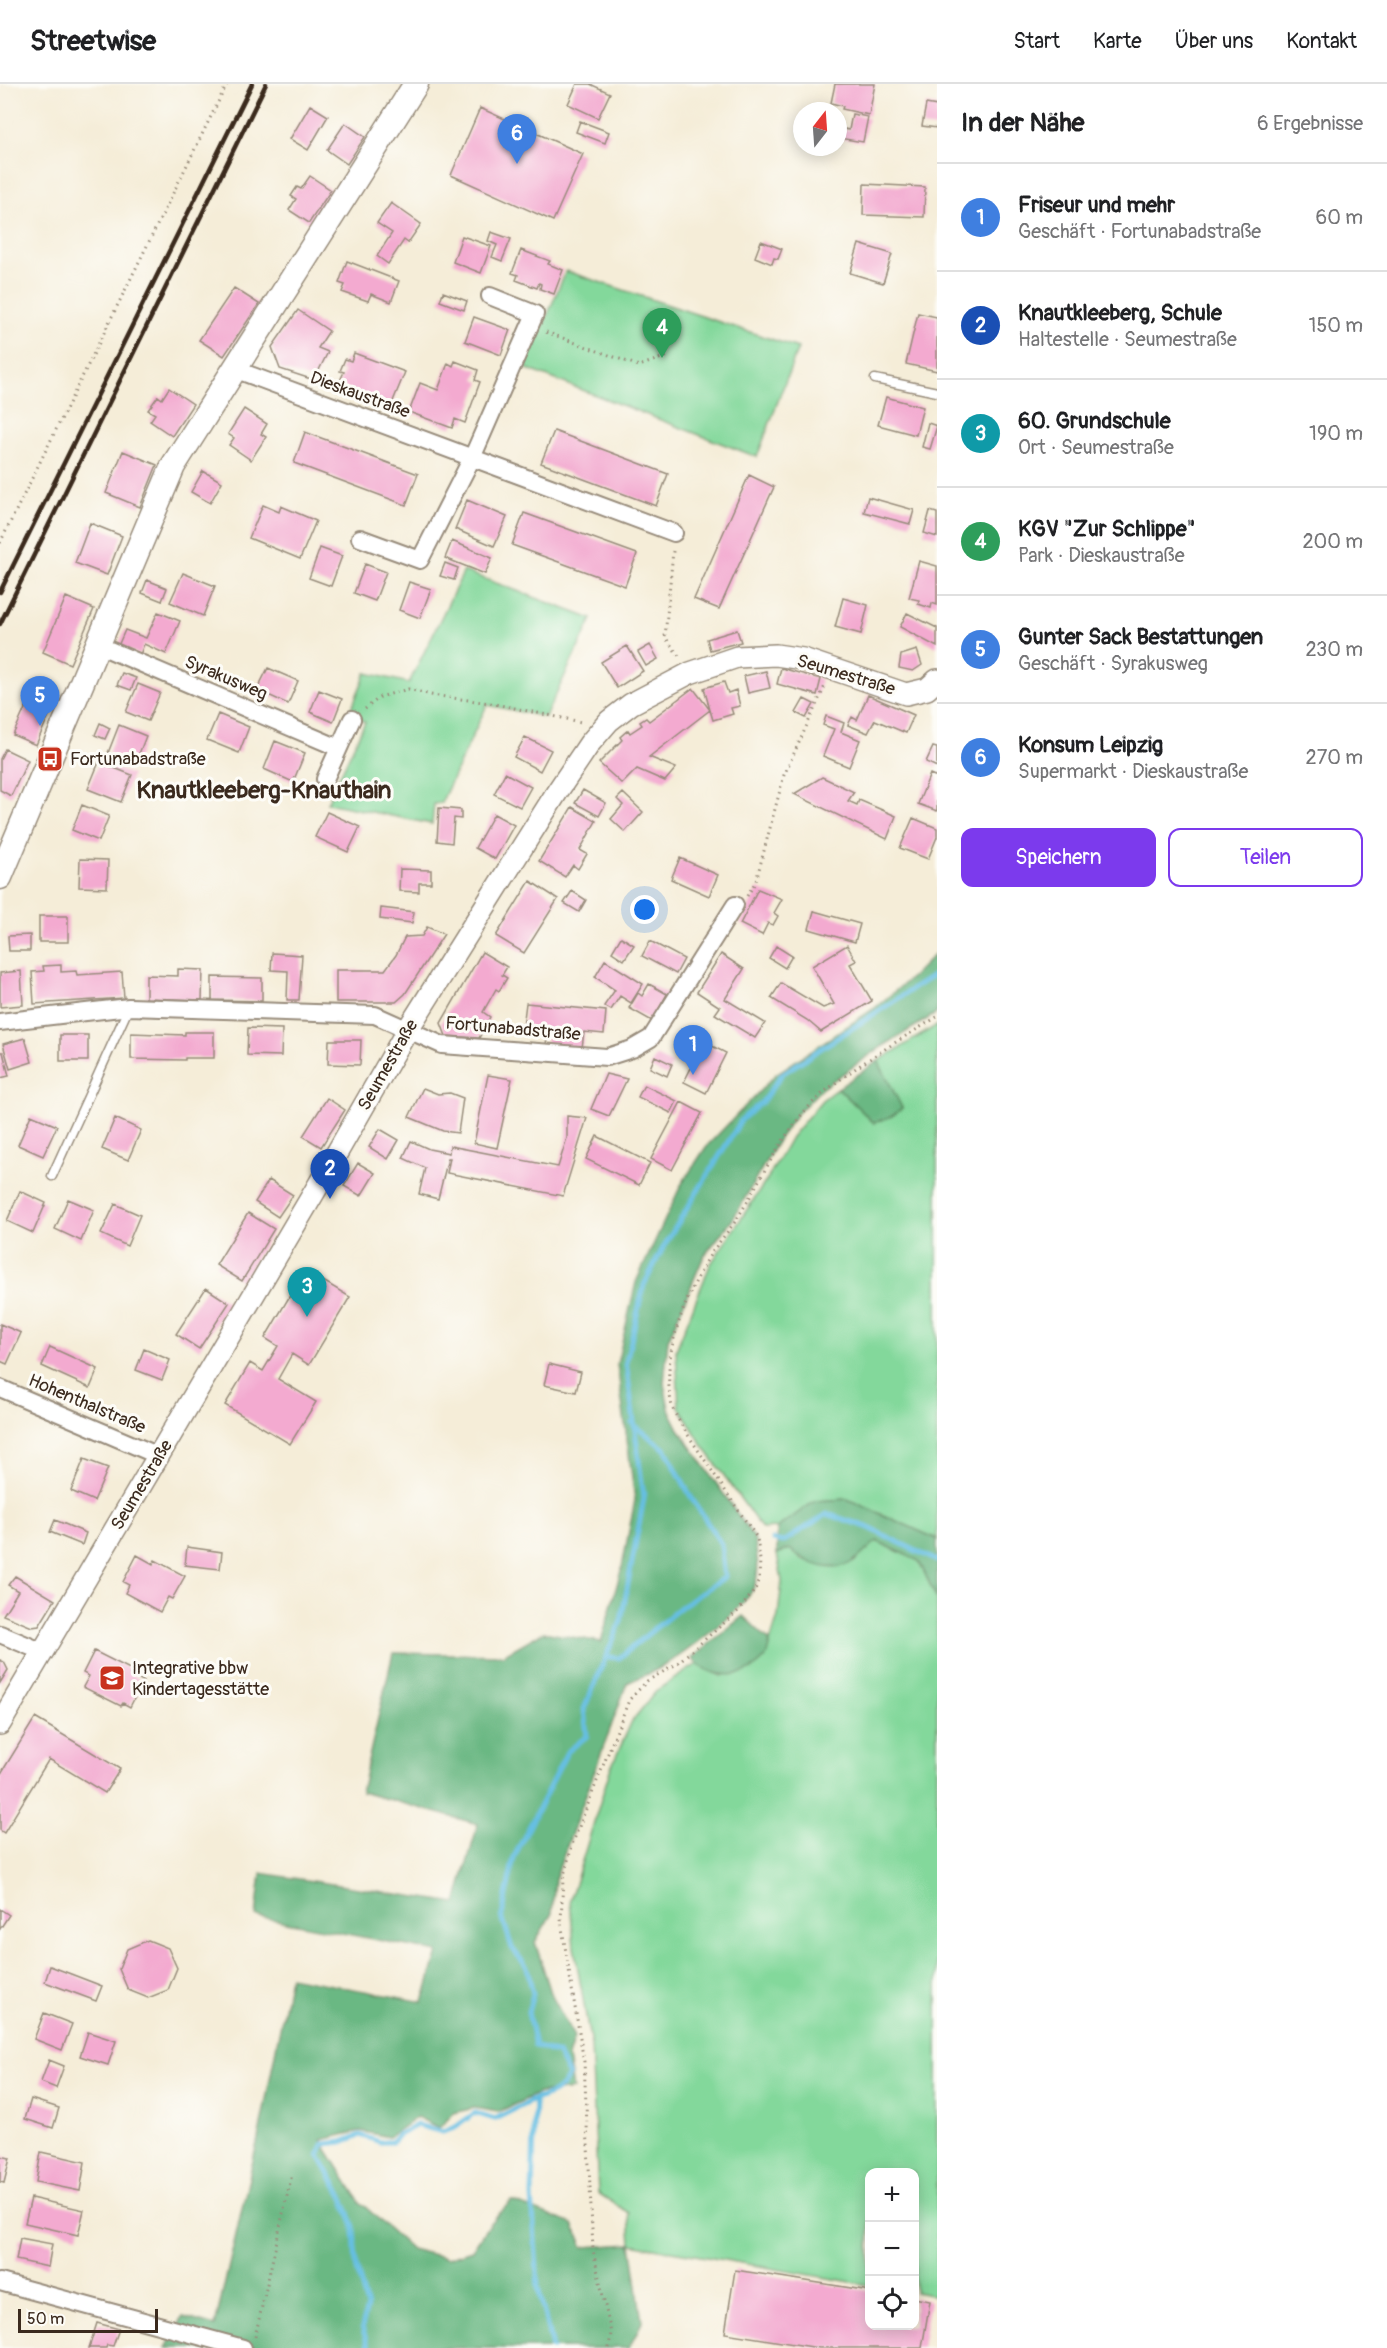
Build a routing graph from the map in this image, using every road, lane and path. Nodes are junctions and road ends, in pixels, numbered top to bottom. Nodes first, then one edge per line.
1 (227, 84) edge
2 (416, 84) edge
3 (490, 296) dead end
4 (530, 326) junction
5 (670, 356) dead end
6 (234, 369) junction
7 (875, 379) dead end
8 (937, 392) edge
9 (472, 458) junction
10 (674, 533) joint
11 (360, 538) dead end
12 (0, 543) edge
13 (98, 645) junction
14 (833, 669) junction
15 (690, 673) junction
16 (937, 680) edge
17 (352, 719) joint
18 (602, 729) junction
19 (339, 748) junction
20 (325, 779) dead end
21 (0, 877) edge
22 (735, 905) joint
23 (129, 1007) junction
24 (937, 1017) edge
25 (0, 1022) edge
26 (408, 1029) junction
27 (52, 1176) dead end
28 (0, 1388) edge
29 (159, 1456) junction
30 (0, 1634) edge
31 (43, 1652) junction
32 (0, 1724) edge
33 (291, 2174) dead end
34 (0, 2282) edge
35 (243, 2348) edge
36 (252, 2348) edge
37 (609, 2348) edge

1 - 12 path
2 - 6 main road
3 - 4 street
4 - 5 path
4 - 9 street
6 - 9 street, Dieskaustraße
6 - 13 main road
7 - 8 lane
9 - 10 street, Dieskaustraße
9 - 11 street
10 - 15 path
13 - 19 street, Syrakusweg
13 - 21 main road
14 - 15 street, Seumestraße
14 - 16 street, Seumestraße
14 - 22 path
15 - 18 street, Seumestraße
17 - 18 path
17 - 19 street
18 - 26 street, Seumestraße
19 - 20 street
22 - 26 street, Fortunabadstraße
23 - 25 street, Fortunabadstraße
23 - 26 street, Fortunabadstraße
23 - 27 lane
24 - 37 path
26 - 29 street, Seumestraße
28 - 29 street, Hohenthalstraße
29 - 31 street, Seumestraße
30 - 31 street
31 - 32 street, Seumestraße
33 - 36 path
34 - 35 street

